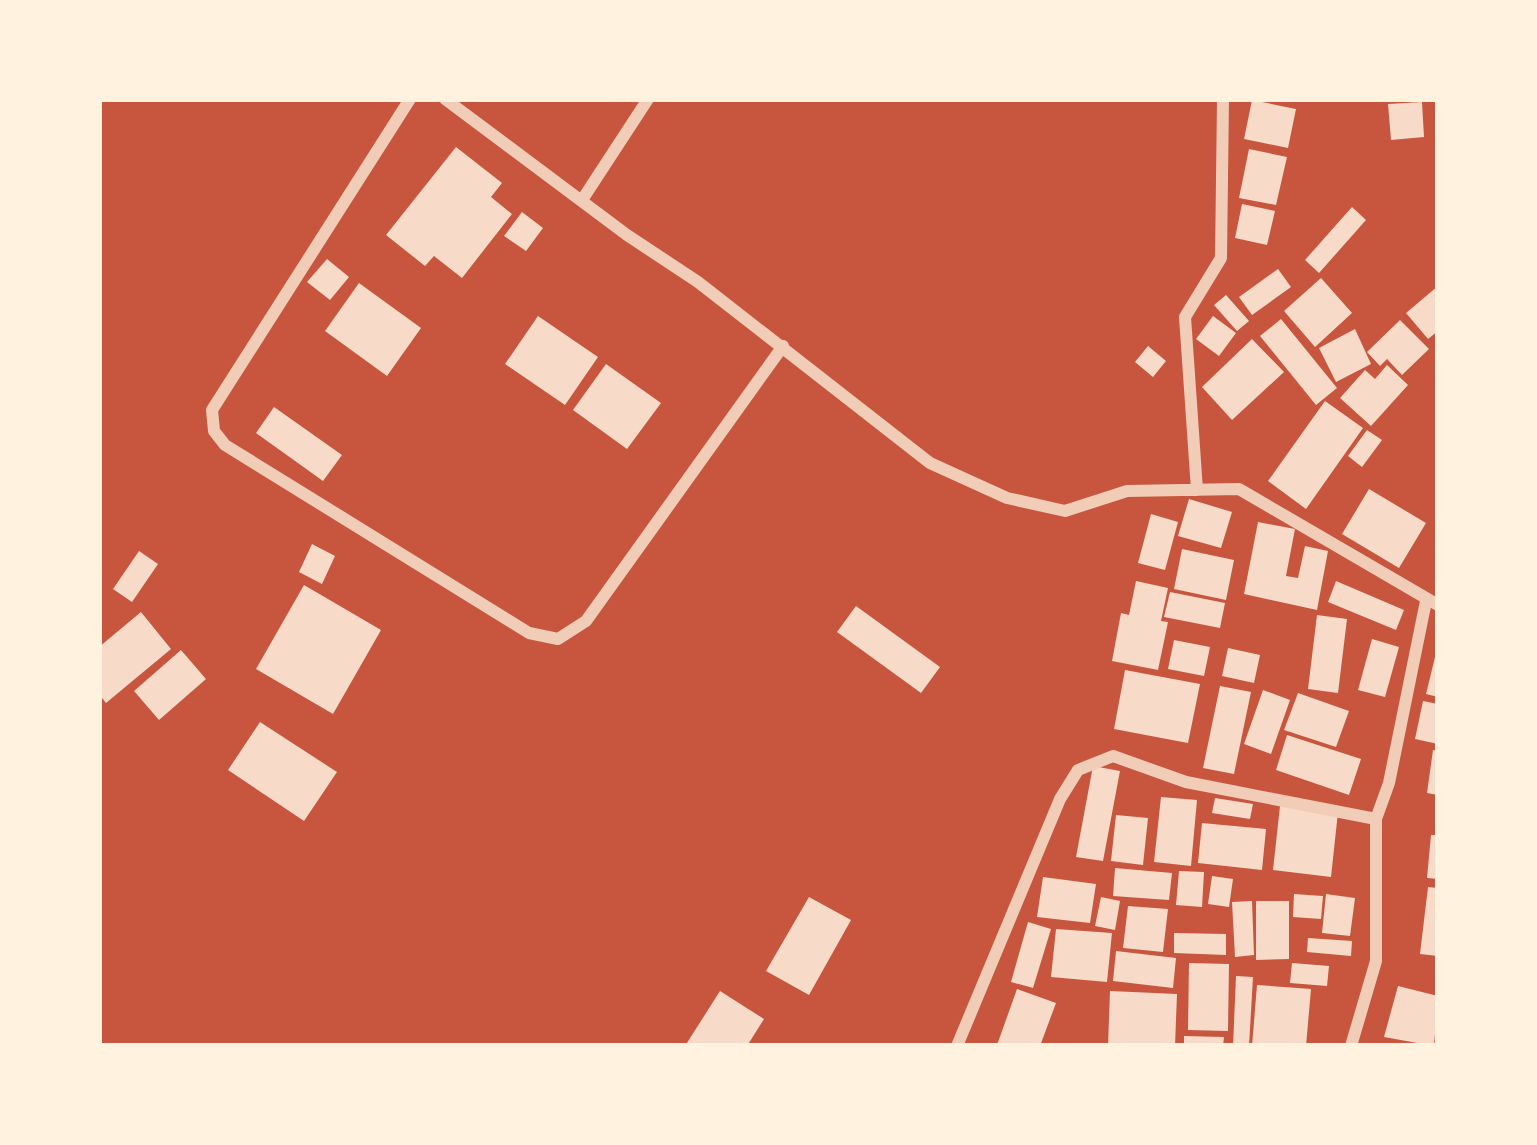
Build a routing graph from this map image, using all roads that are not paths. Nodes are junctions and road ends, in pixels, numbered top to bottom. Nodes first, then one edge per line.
1 (410, 99) edge
2 (445, 99) edge
3 (648, 99) edge
4 (1223, 99) edge
5 (582, 200) junction
6 (782, 346) junction
7 (1197, 490) junction
8 (1432, 603) edge
9 (1376, 819) junction
10 (957, 1046) edge
11 (1351, 1046) edge

1 - 6 street
2 - 5 street
3 - 5 street
4 - 7 street
5 - 6 street
6 - 7 street
7 - 8 street
8 - 9 street
9 - 10 street
9 - 11 street

